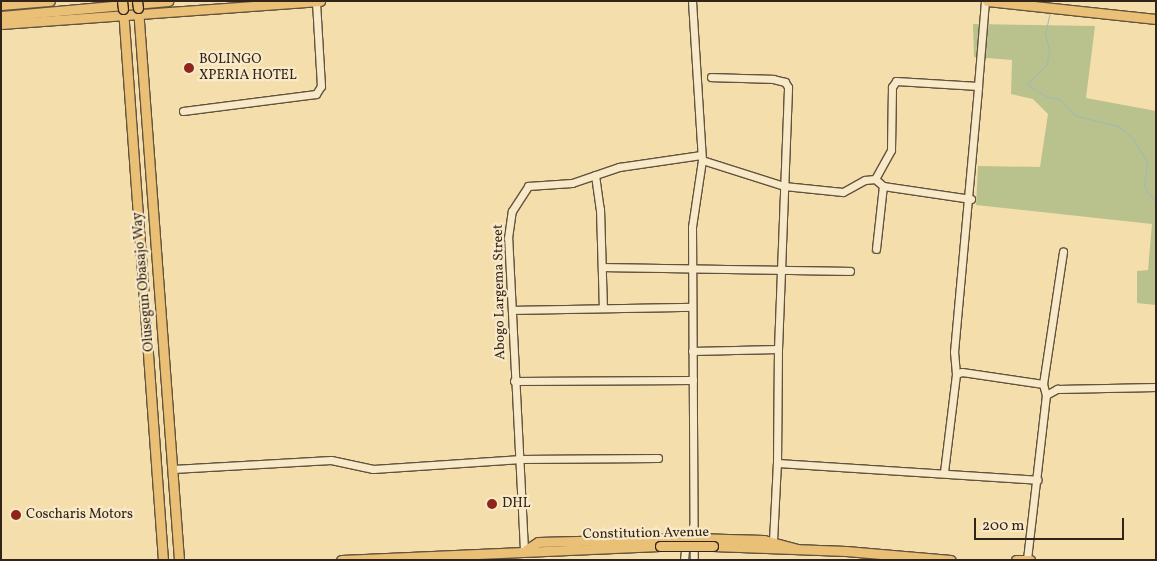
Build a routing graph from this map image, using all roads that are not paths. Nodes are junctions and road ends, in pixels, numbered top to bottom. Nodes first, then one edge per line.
1 (50, 1) edge
2 (168, 1) edge
3 (320, 1) edge
4 (692, 1) edge
5 (986, 1) edge
6 (316, 2) edge
7 (1, 5) edge
8 (123, 8) edge
9 (138, 8) edge
10 (1, 16) edge
11 (1156, 19) edge
12 (1, 24) edge
13 (712, 77) dead end
14 (978, 86) junction
15 (183, 111) dead end
16 (701, 158) junction
17 (595, 174) junction
18 (875, 180) junction
19 (784, 186) junction
20 (883, 186) junction
21 (971, 198) junction
22 (876, 249) dead end
23 (1063, 252) dead end
24 (603, 267) junction
25 (692, 267) junction
26 (782, 270) junction
27 (850, 271) dead end
28 (692, 307) junction
29 (603, 308) junction
30 (512, 310) junction
31 (778, 349) junction
32 (692, 351) junction
33 (956, 374) junction
34 (693, 380) junction
35 (514, 381) junction
36 (1043, 384) junction
37 (1156, 387) edge
38 (1046, 395) junction
39 (658, 458) dead end
40 (518, 459) junction
41 (777, 463) junction
42 (173, 469) junction
43 (944, 472) junction
44 (1037, 480) junction
45 (691, 535) junction
46 (773, 541) junction
47 (797, 549) junction
48 (525, 550) junction
49 (451, 556) junction
50 (163, 560) edge
51 (179, 560) edge
52 (341, 560) edge
53 (439, 560) edge
54 (684, 560) edge
55 (694, 560) edge
56 (951, 560) edge
57 (1016, 560) edge
58 (1028, 560) edge

1 - 7 main road
2 - 10 main road
3 - 6 main road
4 - 16 street
5 - 11 main road
5 - 14 street
6 - 9 main road
6 - 15 street
8 - 9 main road
8 - 12 main road
8 - 50 main road, Olusegun Obasajo Way
9 - 42 main road, Olusegun Obasajo Way
13 - 19 street
14 - 18 street
14 - 21 street
16 - 17 street, Abogo Largema Street
16 - 19 street
16 - 25 street
17 - 24 street
17 - 30 street, Abogo Largema Street
18 - 19 street
18 - 20 street
19 - 26 street
20 - 21 street
20 - 22 street
21 - 33 street
23 - 36 street
24 - 25 street
24 - 29 street
25 - 26 street
25 - 28 street
26 - 27 street
26 - 31 street
28 - 29 street
28 - 32 street
29 - 30 street
30 - 35 street, Abogo Largema Street
31 - 32 street
31 - 41 street
32 - 34 street
33 - 36 street
33 - 43 street
34 - 35 street
34 - 45 street
35 - 40 street, Abogo Largema Street
36 - 38 street
37 - 38 street
38 - 44 street
39 - 40 street
40 - 42 street
40 - 48 street, Abogo Largema Street
41 - 43 street
41 - 46 street
42 - 51 main road, Olusegun Obasajo Way
43 - 44 street
44 - 58 street
45 - 46 main road
45 - 48 main road
45 - 54 street
45 - 55 street
46 - 47 main road
47 - 48 main road, Constitution Avenue, bridge
47 - 56 main road, Constitution Avenue
48 - 49 main road, Constitution Avenue
49 - 52 main road, Constitution Avenue
49 - 53 main road
57 - 58 main road

